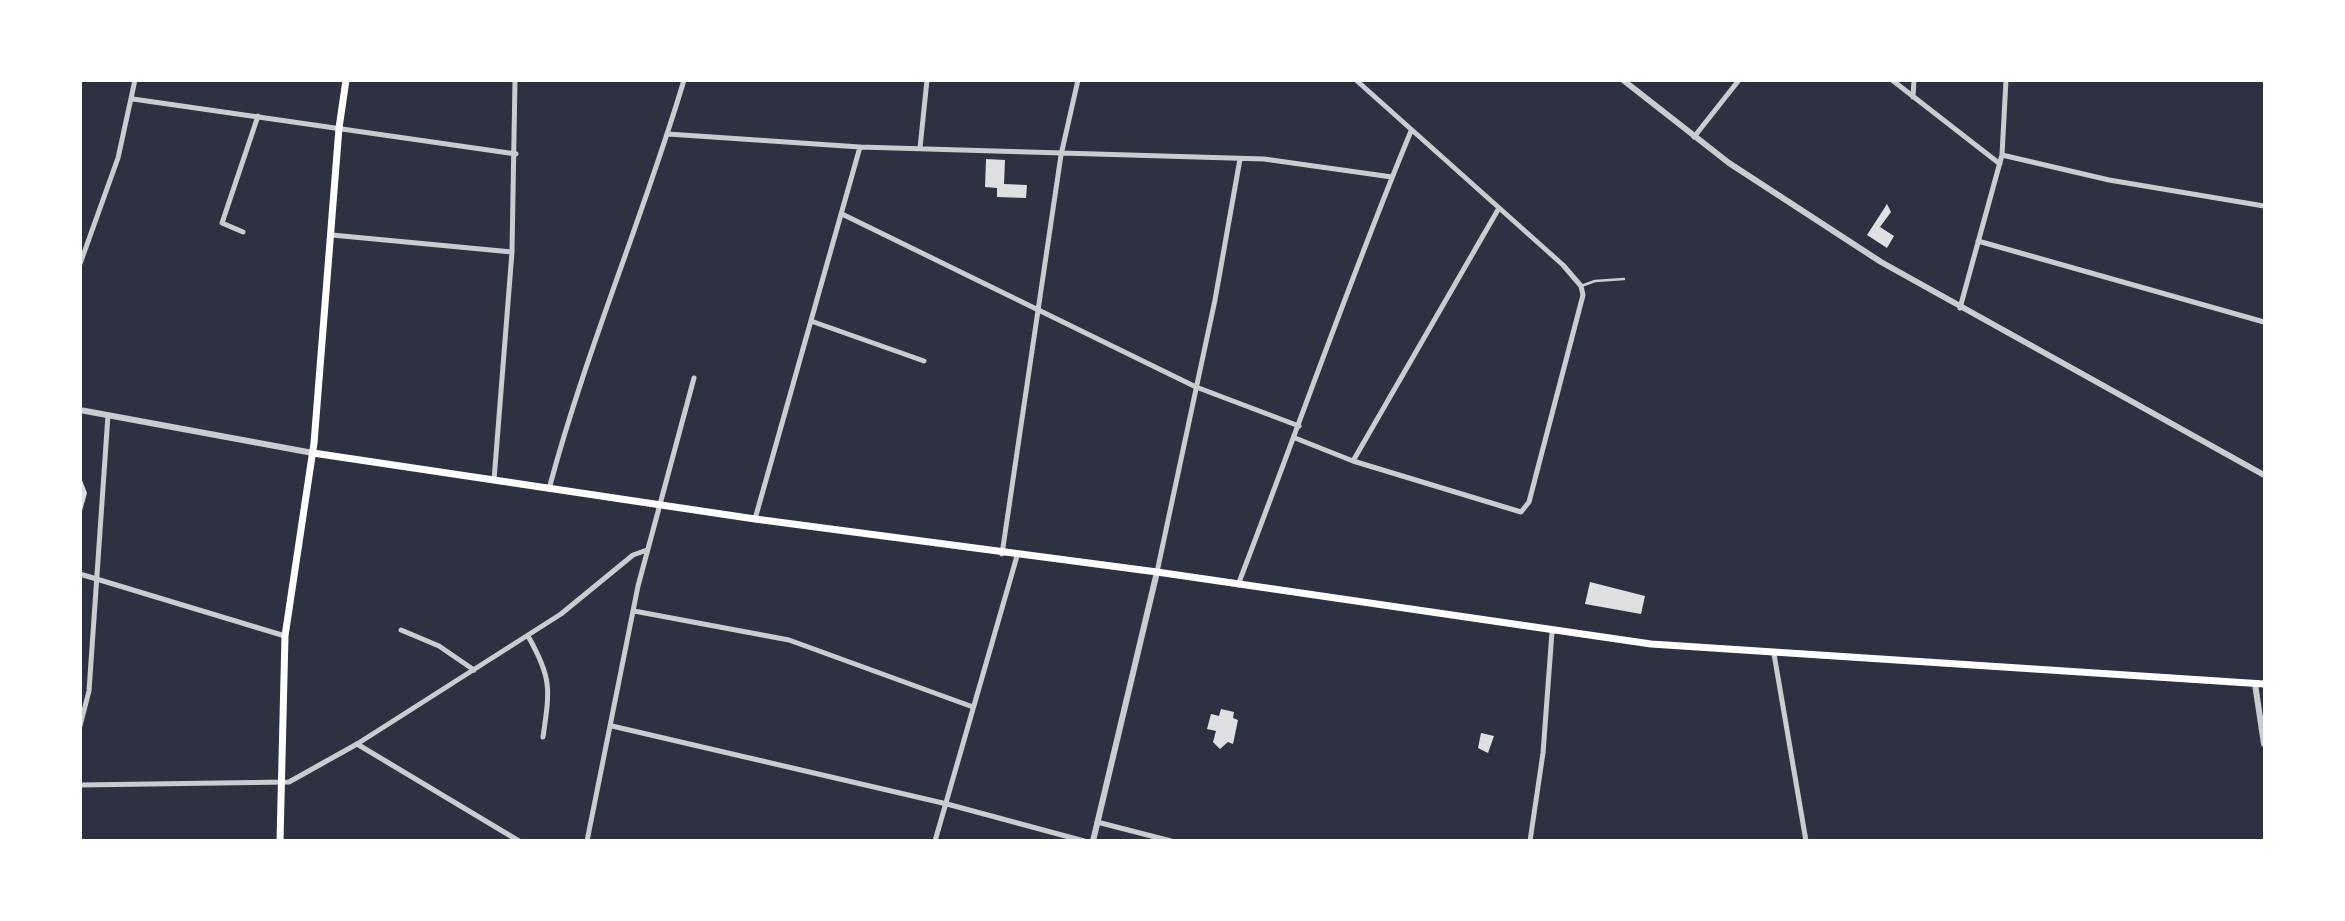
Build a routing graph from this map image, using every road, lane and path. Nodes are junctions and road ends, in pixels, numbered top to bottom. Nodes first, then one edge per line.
1 (135, 80) edge
2 (346, 80) edge
3 (515, 80) edge
4 (684, 80) edge
5 (927, 80) edge
6 (1078, 80) edge
7 (1356, 80) edge
8 (1623, 80) edge
9 (1739, 80) edge
10 (1892, 80) edge
11 (1914, 80) edge
12 (2006, 80) edge
13 (1913, 97) junction
14 (133, 99) junction
15 (258, 116) junction
16 (339, 128) junction
17 (1411, 131) junction
18 (668, 134) junction
19 (1693, 137) junction
20 (860, 148) junction
21 (920, 148) junction
22 (516, 154) junction
23 (1061, 155) junction
24 (2002, 155) junction
25 (1240, 159) junction
26 (2000, 164) junction
27 (1392, 177) junction
28 (2264, 206) edge
29 (1499, 208) junction
30 (842, 214) junction
31 (243, 232) dead end
32 (332, 235) junction
33 (1978, 241) junction
34 (512, 252) junction
35 (80, 264) edge
36 (1624, 279) dead end
37 (1581, 286) junction
38 (1960, 308) junction
39 (1038, 311) junction
40 (811, 321) junction
41 (2264, 322) edge
42 (923, 360) dead end
43 (694, 378) dead end
44 (1196, 387) junction
45 (80, 410) edge
46 (108, 415) junction
47 (1299, 426) junction
48 (1295, 438) junction
49 (313, 453) junction
50 (1353, 461) junction
51 (2264, 475) edge
52 (494, 480) junction
53 (549, 489) junction
54 (658, 504) junction
55 (755, 519) junction
56 (647, 550) junction
57 (1002, 554) junction
58 (1017, 556) junction
59 (1157, 572) junction
60 (80, 574) edge
61 (96, 579) junction
62 (1238, 586) junction
63 (634, 611) junction
64 (401, 630) dead end
65 (1552, 632) junction
66 (285, 636) junction
67 (528, 636) junction
68 (1774, 654) junction
69 (474, 670) junction
70 (2255, 684) junction
71 (2264, 684) edge
72 (973, 707) junction
73 (80, 726) edge
74 (612, 726) junction
75 (543, 737) dead end
76 (357, 744) junction
77 (2264, 744) edge
78 (281, 782) junction
79 (80, 785) edge
80 (947, 804) junction
81 (1097, 822) junction
82 (280, 841) edge
83 (519, 841) edge
84 (587, 841) edge
85 (935, 841) edge
86 (1084, 841) edge
87 (1093, 841) edge
88 (1171, 841) edge
89 (1530, 841) edge
90 (1806, 841) edge

1 - 14 street
2 - 16 main road
3 - 22 street
4 - 18 street
5 - 21 street
6 - 23 street
7 - 17 street
8 - 19 street
9 - 19 street
10 - 13 street
11 - 13 street
12 - 24 street
13 - 26 street
14 - 15 street
14 - 35 street
15 - 16 street
15 - 31 street
16 - 22 street
16 - 32 main road
17 - 27 street
17 - 29 street
18 - 20 street
18 - 53 street
19 - 38 street
20 - 21 street
20 - 30 street
21 - 23 street
22 - 34 street
23 - 25 street
23 - 39 street
24 - 26 street
24 - 28 street
25 - 27 street
25 - 44 street
26 - 33 street
27 - 47 street
29 - 37 street
29 - 50 street
30 - 39 street
30 - 40 street
32 - 34 street
32 - 49 main road
33 - 38 street
33 - 41 street
34 - 52 street
36 - 37 lane
37 - 50 street
38 - 51 street
39 - 44 street
39 - 57 street
40 - 42 street
40 - 55 street
43 - 54 street
44 - 47 street
44 - 59 street
45 - 46 street
46 - 49 street
46 - 61 street
47 - 48 street
48 - 50 street
48 - 62 street
49 - 52 main road
49 - 66 main road
52 - 53 main road
53 - 54 main road
54 - 55 main road
54 - 56 street
55 - 57 main road
56 - 63 street
56 - 67 street
57 - 58 main road
58 - 59 main road
58 - 72 street
59 - 62 main road
59 - 81 street
60 - 61 street
61 - 66 street
61 - 73 street
62 - 65 main road
63 - 72 street
63 - 74 street
64 - 69 street
65 - 68 main road
65 - 89 street
66 - 78 main road
67 - 69 street
67 - 75 street
68 - 70 main road
68 - 90 street
69 - 76 street
70 - 71 main road
70 - 77 street
72 - 80 street
74 - 80 street
74 - 84 street
76 - 78 street
76 - 83 street
78 - 79 street
78 - 82 main road
80 - 85 street
80 - 86 street
81 - 87 street
81 - 88 street

